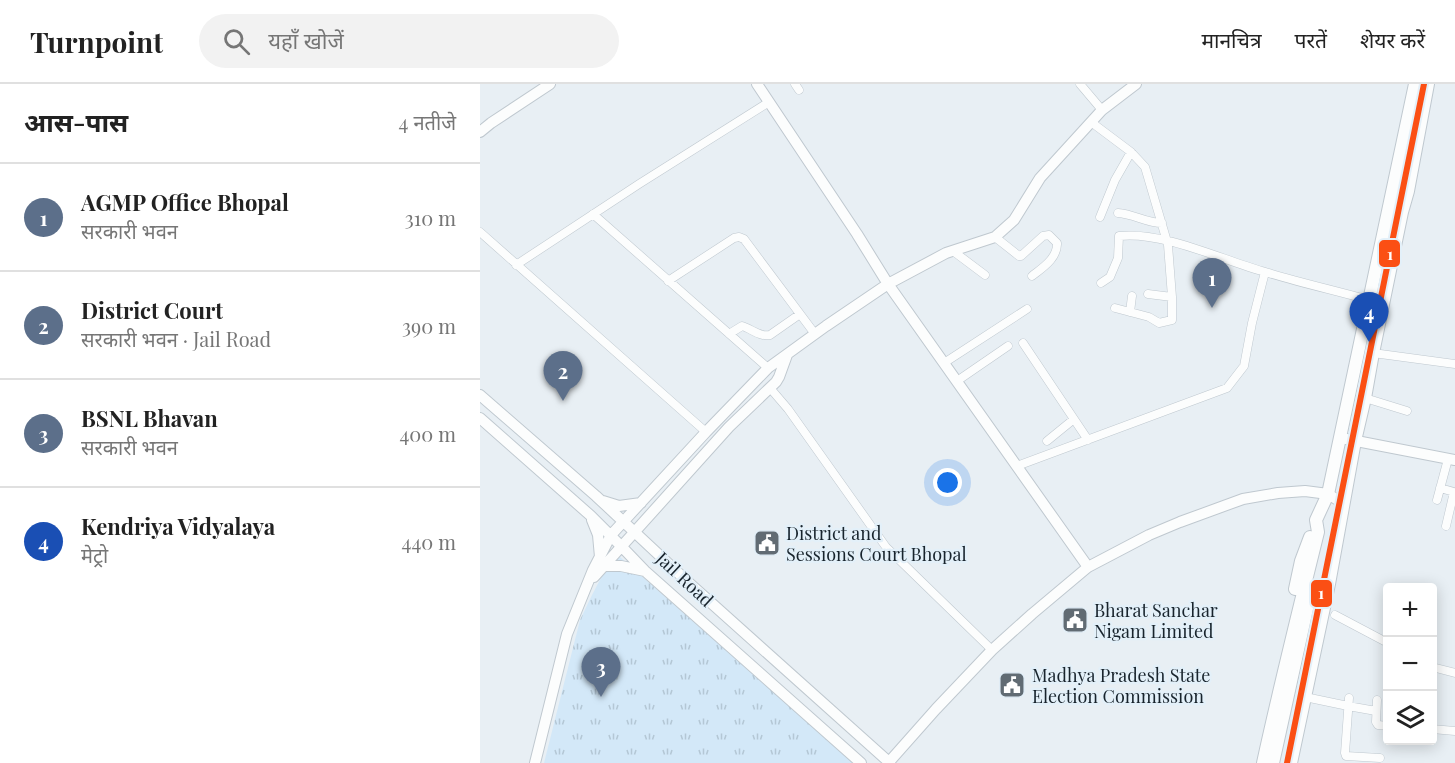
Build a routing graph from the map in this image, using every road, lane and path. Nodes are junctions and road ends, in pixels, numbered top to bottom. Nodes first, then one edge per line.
1 (550, 84) edge
2 (758, 84) edge
3 (1080, 84) edge
4 (1136, 84) edge
5 (1415, 84) edge
6 (1428, 84) edge
7 (769, 102) junction
8 (1102, 110) junction
9 (1090, 122) junction
10 (480, 132) edge
11 (1131, 152) junction
12 (1118, 213) dead end
13 (593, 214) junction
14 (1100, 217) dead end
15 (1162, 223) junction
16 (480, 232) edge
17 (995, 237) junction
18 (1167, 240) junction
19 (953, 251) junction
20 (516, 265) junction
21 (1265, 272) junction
22 (985, 275) dead end
23 (1032, 276) dead end
24 (668, 281) junction
25 (1101, 283) dead end
26 (888, 284) junction
27 (1149, 294) dead end
28 (1132, 296) dead end
29 (1172, 297) junction
30 (1369, 300) junction
31 (1115, 308) dead end
32 (1027, 309) dead end
33 (1130, 312) junction
34 (800, 314) junction
35 (729, 334) junction
36 (815, 334) junction
37 (1023, 343) dead end
38 (1008, 346) dead end
39 (1373, 352) junction
40 (787, 354) junction
41 (944, 363) junction
42 (1455, 364) edge
43 (768, 368) junction
44 (957, 381) junction
45 (770, 388) junction
46 (480, 395) edge
47 (1365, 398) junction
48 (1407, 411) dead end
49 (480, 418) edge
50 (1074, 419) junction
51 (706, 432) junction
52 (1341, 438) junction
53 (1088, 440) junction
54 (1047, 441) dead end
55 (1355, 441) junction
56 (1451, 459) edge
57 (1017, 466) junction
58 (1440, 488) junction
59 (1328, 494) junction
60 (600, 500) junction
61 (1437, 501) dead end
62 (641, 503) junction
63 (1344, 504) junction
64 (591, 516) junction
65 (1316, 520) junction
66 (624, 522) junction
67 (1341, 522) junction
68 (1446, 526) dead end
69 (636, 532) junction
70 (611, 535) junction
71 (622, 547) junction
72 (602, 562) junction
73 (1088, 567) junction
74 (645, 571) junction
75 (1335, 615) dead end
76 (1383, 640) edge
77 (992, 650) junction
78 (1437, 668) edge
79 (1455, 673) edge
80 (1305, 697) junction
81 (1349, 698) dead end
82 (1377, 700) dead end
83 (1348, 706) junction
84 (1376, 711) junction
85 (1383, 726) edge
86 (1437, 729) edge
87 (1455, 731) edge
88 (1380, 759) dead end
89 (535, 763) edge
90 (861, 763) edge
91 (890, 763) edge
92 (1255, 763) edge
93 (1263, 763) edge
94 (1273, 763) edge
95 (1291, 763) edge

1 - 10 street
2 - 7 street
3 - 8 street
4 - 8 street
5 - 30 main road
6 - 39 main road
7 - 13 street
7 - 26 street
8 - 9 street
9 - 11 street
9 - 17 street
11 - 14 street
11 - 15 street
12 - 15 street
13 - 20 street
13 - 24 street
15 - 18 street
16 - 20 street
17 - 19 street
17 - 23 street
18 - 21 street
18 - 25 street
18 - 29 street
19 - 22 street
19 - 26 street
20 - 51 street
21 - 30 street
21 - 53 street
24 - 34 street
24 - 35 street
26 - 36 street
26 - 41 street
27 - 29 street
28 - 33 street
29 - 33 street
30 - 52 main road
31 - 33 street
32 - 41 street
34 - 35 street
34 - 36 street
35 - 43 street
36 - 40 street
37 - 50 street
38 - 44 street
39 - 42 street
39 - 47 main road
40 - 43 street
40 - 45 street
41 - 44 street
43 - 51 street
44 - 57 street
45 - 69 street
45 - 77 street
46 - 60 street, Jail Road
47 - 48 street
47 - 55 main road
49 - 64 street, Jail Road
50 - 53 street
50 - 54 street
51 - 62 street
52 - 55 street
52 - 59 main road
53 - 57 street
55 - 56 street
55 - 63 main road
56 - 58 street
57 - 73 street
58 - 61 street
58 - 68 street
59 - 63 street
59 - 65 main road
59 - 73 street
60 - 62 street
60 - 66 street, Jail Road
62 - 66 street
63 - 67 main road
64 - 70 street, Jail Road
64 - 72 street
65 - 92 main road
65 - 93 main road
66 - 69 street, Jail Road
66 - 70 street
67 - 80 main road
67 - 94 main road
69 - 71 street
69 - 91 street, Jail Road
70 - 71 street, Jail Road
70 - 72 street
71 - 72 street
71 - 74 street, Jail Road
72 - 74 street
72 - 89 street
73 - 77 street
74 - 90 street, Jail Road
75 - 76 street
77 - 91 street
78 - 79 street
80 - 83 street
80 - 95 main road
81 - 83 street
82 - 84 street
83 - 84 street
83 - 88 street
84 - 85 street
86 - 87 street

